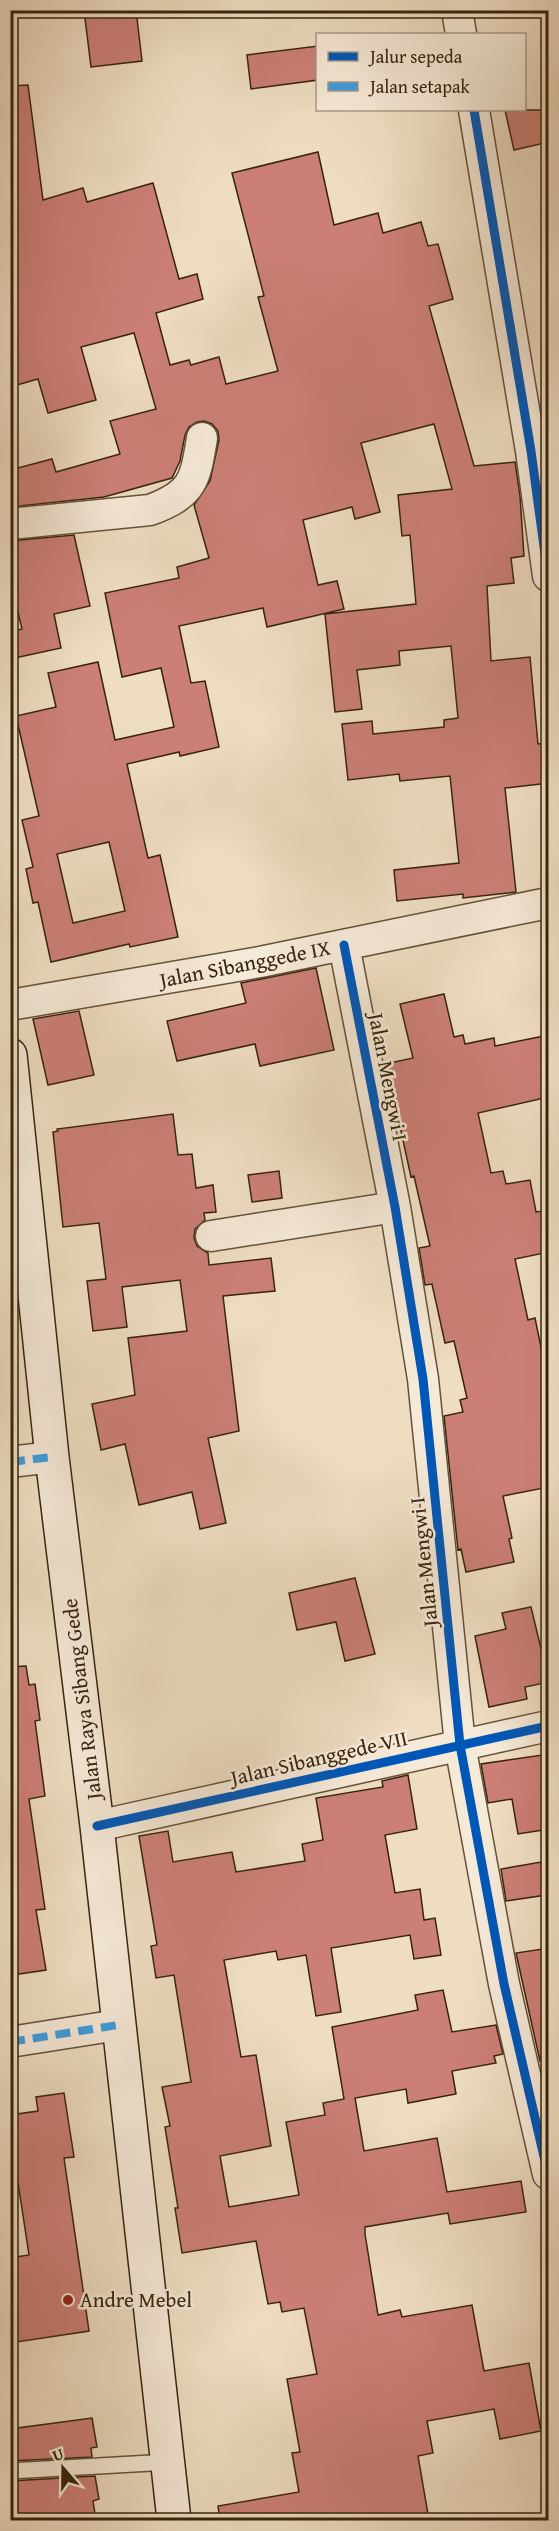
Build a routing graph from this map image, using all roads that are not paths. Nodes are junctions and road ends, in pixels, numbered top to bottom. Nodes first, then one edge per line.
1 (457, 10) edge
2 (461, 33) edge
3 (474, 111) edge
4 (202, 438) dead end
5 (10, 524) edge
6 (549, 576) edge
7 (549, 903) edge
8 (344, 945) junction
9 (10, 1005) edge
10 (10, 1055) edge
11 (395, 1208) junction
12 (211, 1236) dead end
13 (52, 1457) junction
14 (10, 1462) edge
15 (549, 1726) edge
16 (460, 1745) junction
17 (97, 1826) junction
18 (118, 2025) junction
19 (10, 2042) edge
20 (549, 2174) edge
21 (169, 2462) junction
22 (10, 2471) edge
23 (174, 2520) edge

1 - 2 street
3 - 6 street
4 - 5 street
7 - 8 street, Jalan Sibanggede IX
8 - 9 street, Jalan Sibanggede IX
8 - 11 street, Jalan Mengwi I
10 - 13 main road, Jalan Raya Sibang Gede
11 - 12 street
11 - 16 street, Jalan Mengwi I
13 - 14 street
13 - 17 main road, Jalan Raya Sibang Gede
15 - 16 street, Jalan Sibanggede VII
16 - 17 street, Jalan Sibanggede VII
16 - 20 street, Jalan Mengwi I
17 - 18 main road, Jalan Raya Sibang Gede
18 - 19 street
18 - 21 main road, Jalan Raya Sibang Gede
21 - 22 lane
21 - 23 main road, Jalan Raya Sibang Gede

